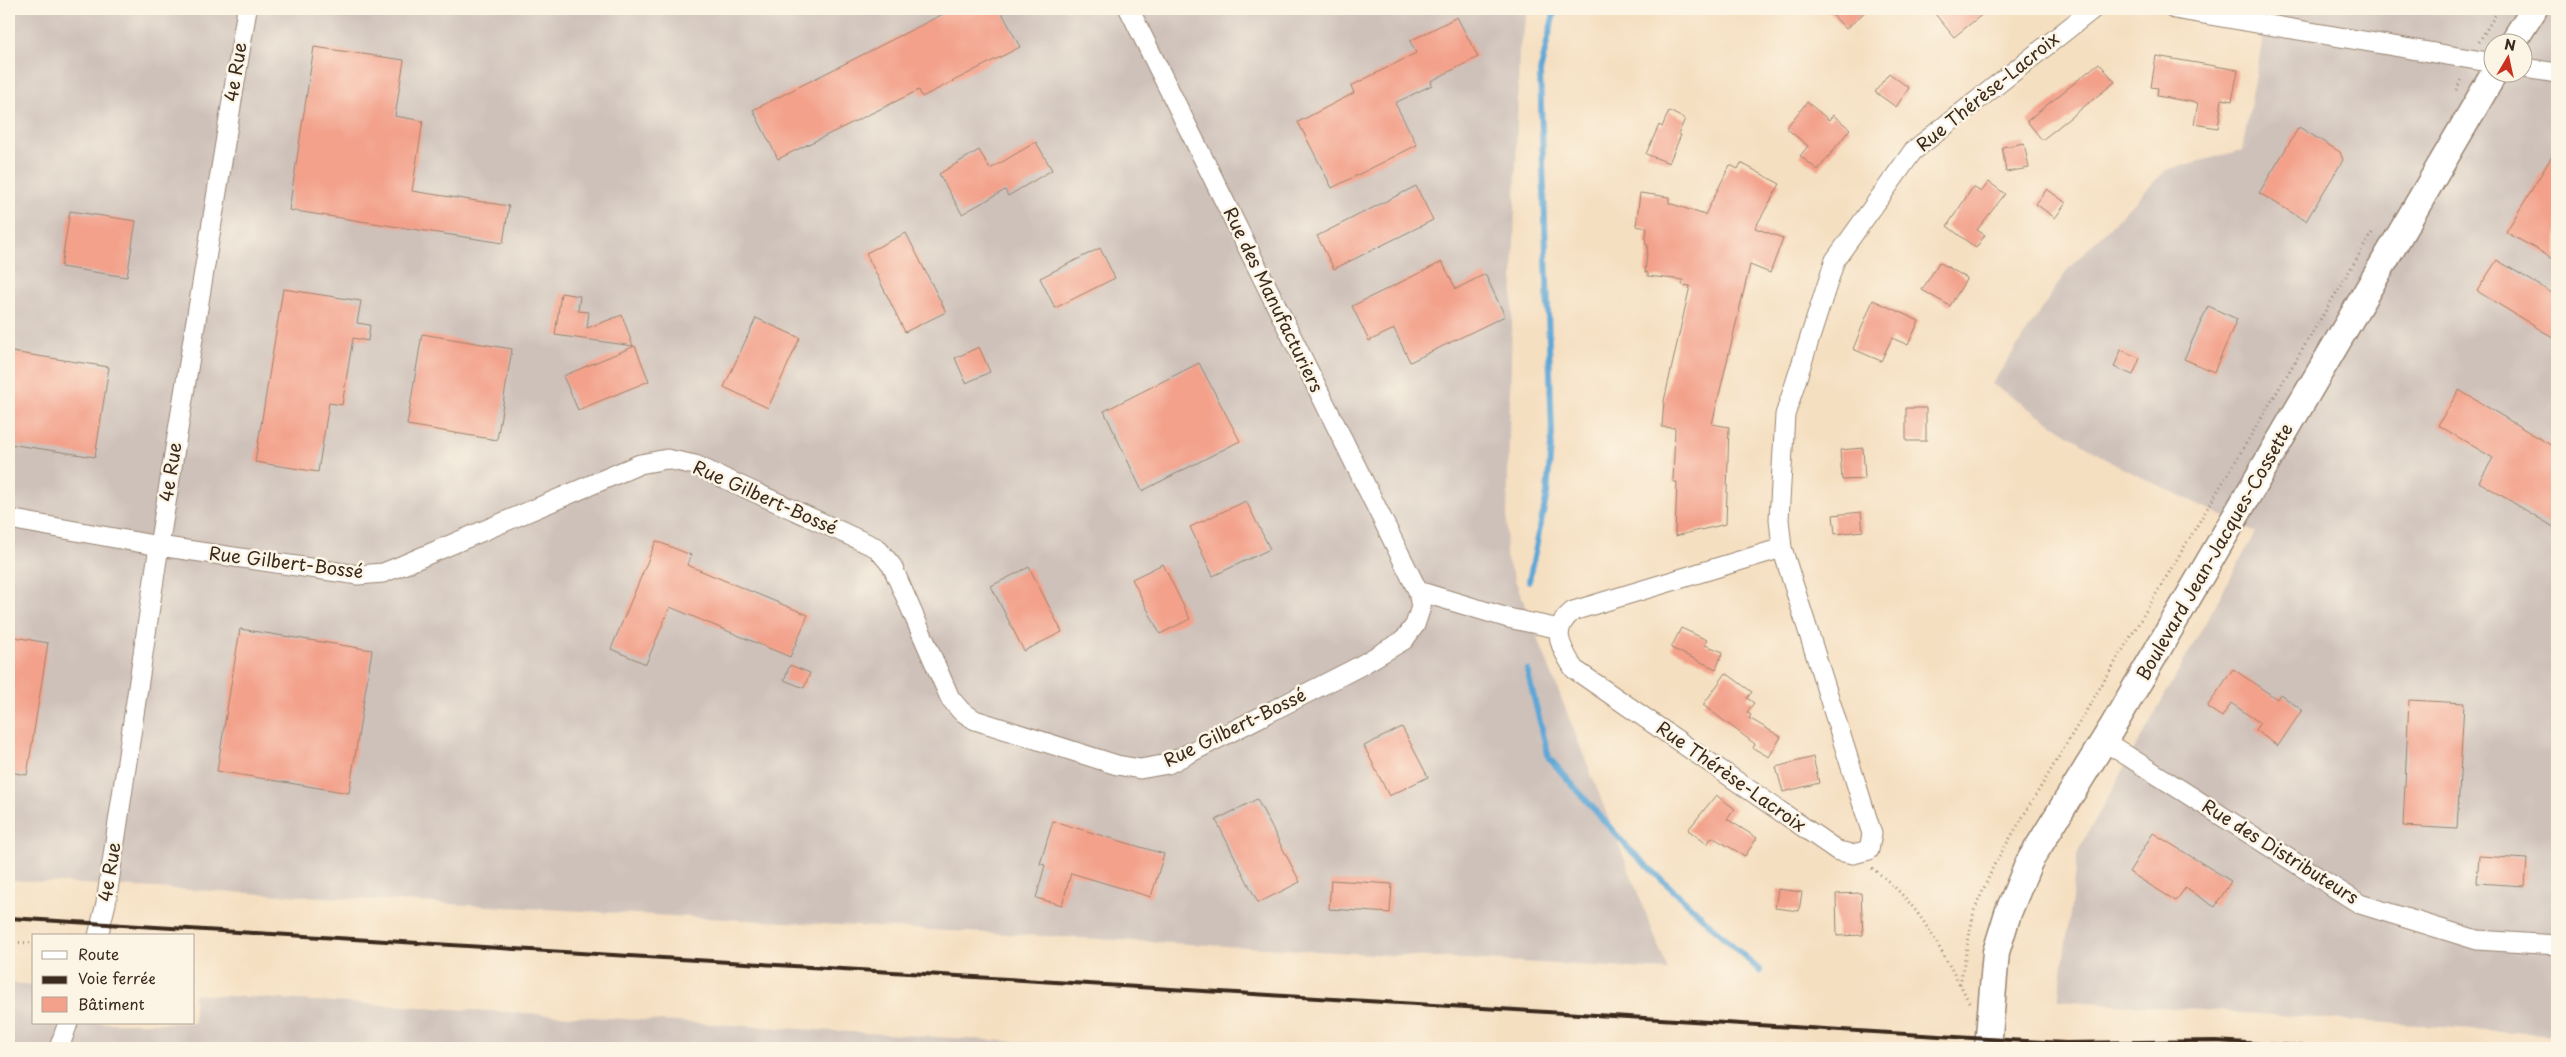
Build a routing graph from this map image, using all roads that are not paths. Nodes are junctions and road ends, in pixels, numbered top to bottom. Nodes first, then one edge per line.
1 (247, 9) edge
2 (1129, 9) edge
3 (2093, 9) edge
4 (2174, 9) edge
5 (2534, 9) edge
6 (2519, 32) edge
7 (2484, 61) edge
8 (2534, 70) edge
9 (2557, 73) edge
10 (2489, 82) edge
11 (9, 519) edge
12 (159, 546) junction
13 (1782, 548) junction
14 (1418, 591) junction
15 (1560, 629) junction
16 (1404, 640) joint
17 (2104, 740) junction
18 (98, 934) edge
19 (2557, 945) edge
20 (68, 1024) edge
21 (59, 1048) edge
22 (1988, 1048) edge

1 - 12 street, 4e Rue
2 - 14 street, Rue des Manufacturiers
3 - 13 street, Rue Thérèse-Lacroix
4 - 7 street
5 - 6 main road
8 - 9 street
10 - 17 main road, Boulevard Jean-Jacques-Cossette
11 - 12 street, Rue Gilbert-Bossé
12 - 16 street, Rue Gilbert-Bossé
12 - 18 street, 4e Rue
13 - 15 street
13 - 15 street, Rue Thérèse-Lacroix
14 - 15 street
14 - 16 street, Rue des Manufacturiers
17 - 19 street, Rue des Distributeurs
17 - 22 main road, Boulevard Jean-Jacques-Cossette
20 - 21 street

